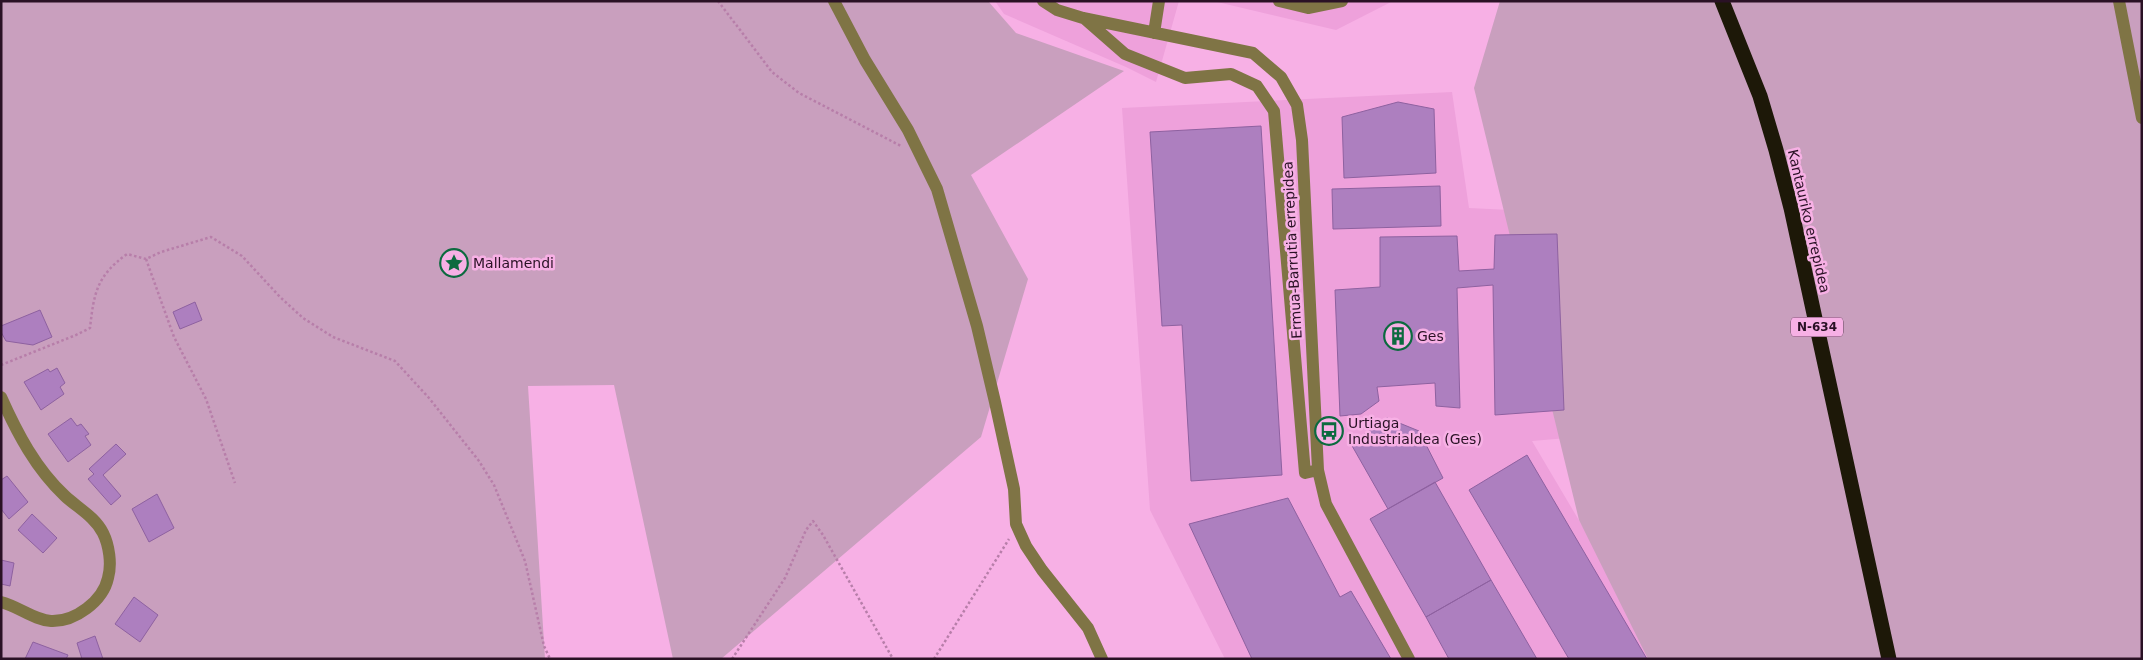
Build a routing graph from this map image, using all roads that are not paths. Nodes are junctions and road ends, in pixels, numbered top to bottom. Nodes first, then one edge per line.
1 (834, 1) edge
2 (1043, 1) edge
3 (1159, 1) edge
4 (1279, 1) edge
5 (1342, 1) edge
6 (1722, 1) edge
7 (2119, 1) edge
8 (1083, 18) junction
9 (1154, 33) junction
10 (2142, 118) edge
11 (1, 398) edge
12 (1318, 470) junction
13 (1, 602) edge
14 (1102, 659) edge
15 (1409, 659) edge
16 (1889, 659) edge

1 - 14 street
2 - 8 street, Ermua-Barrutia errepidea
3 - 9 street
4 - 5 street
6 - 16 highway, Kantauriko errepidea / N-634
7 - 10 street
8 - 9 street, Ermua-Barrutia errepidea
8 - 12 street
9 - 12 street, Ermua-Barrutia errepidea
11 - 13 street
12 - 15 street, Ermua-Barrutia errepidea

